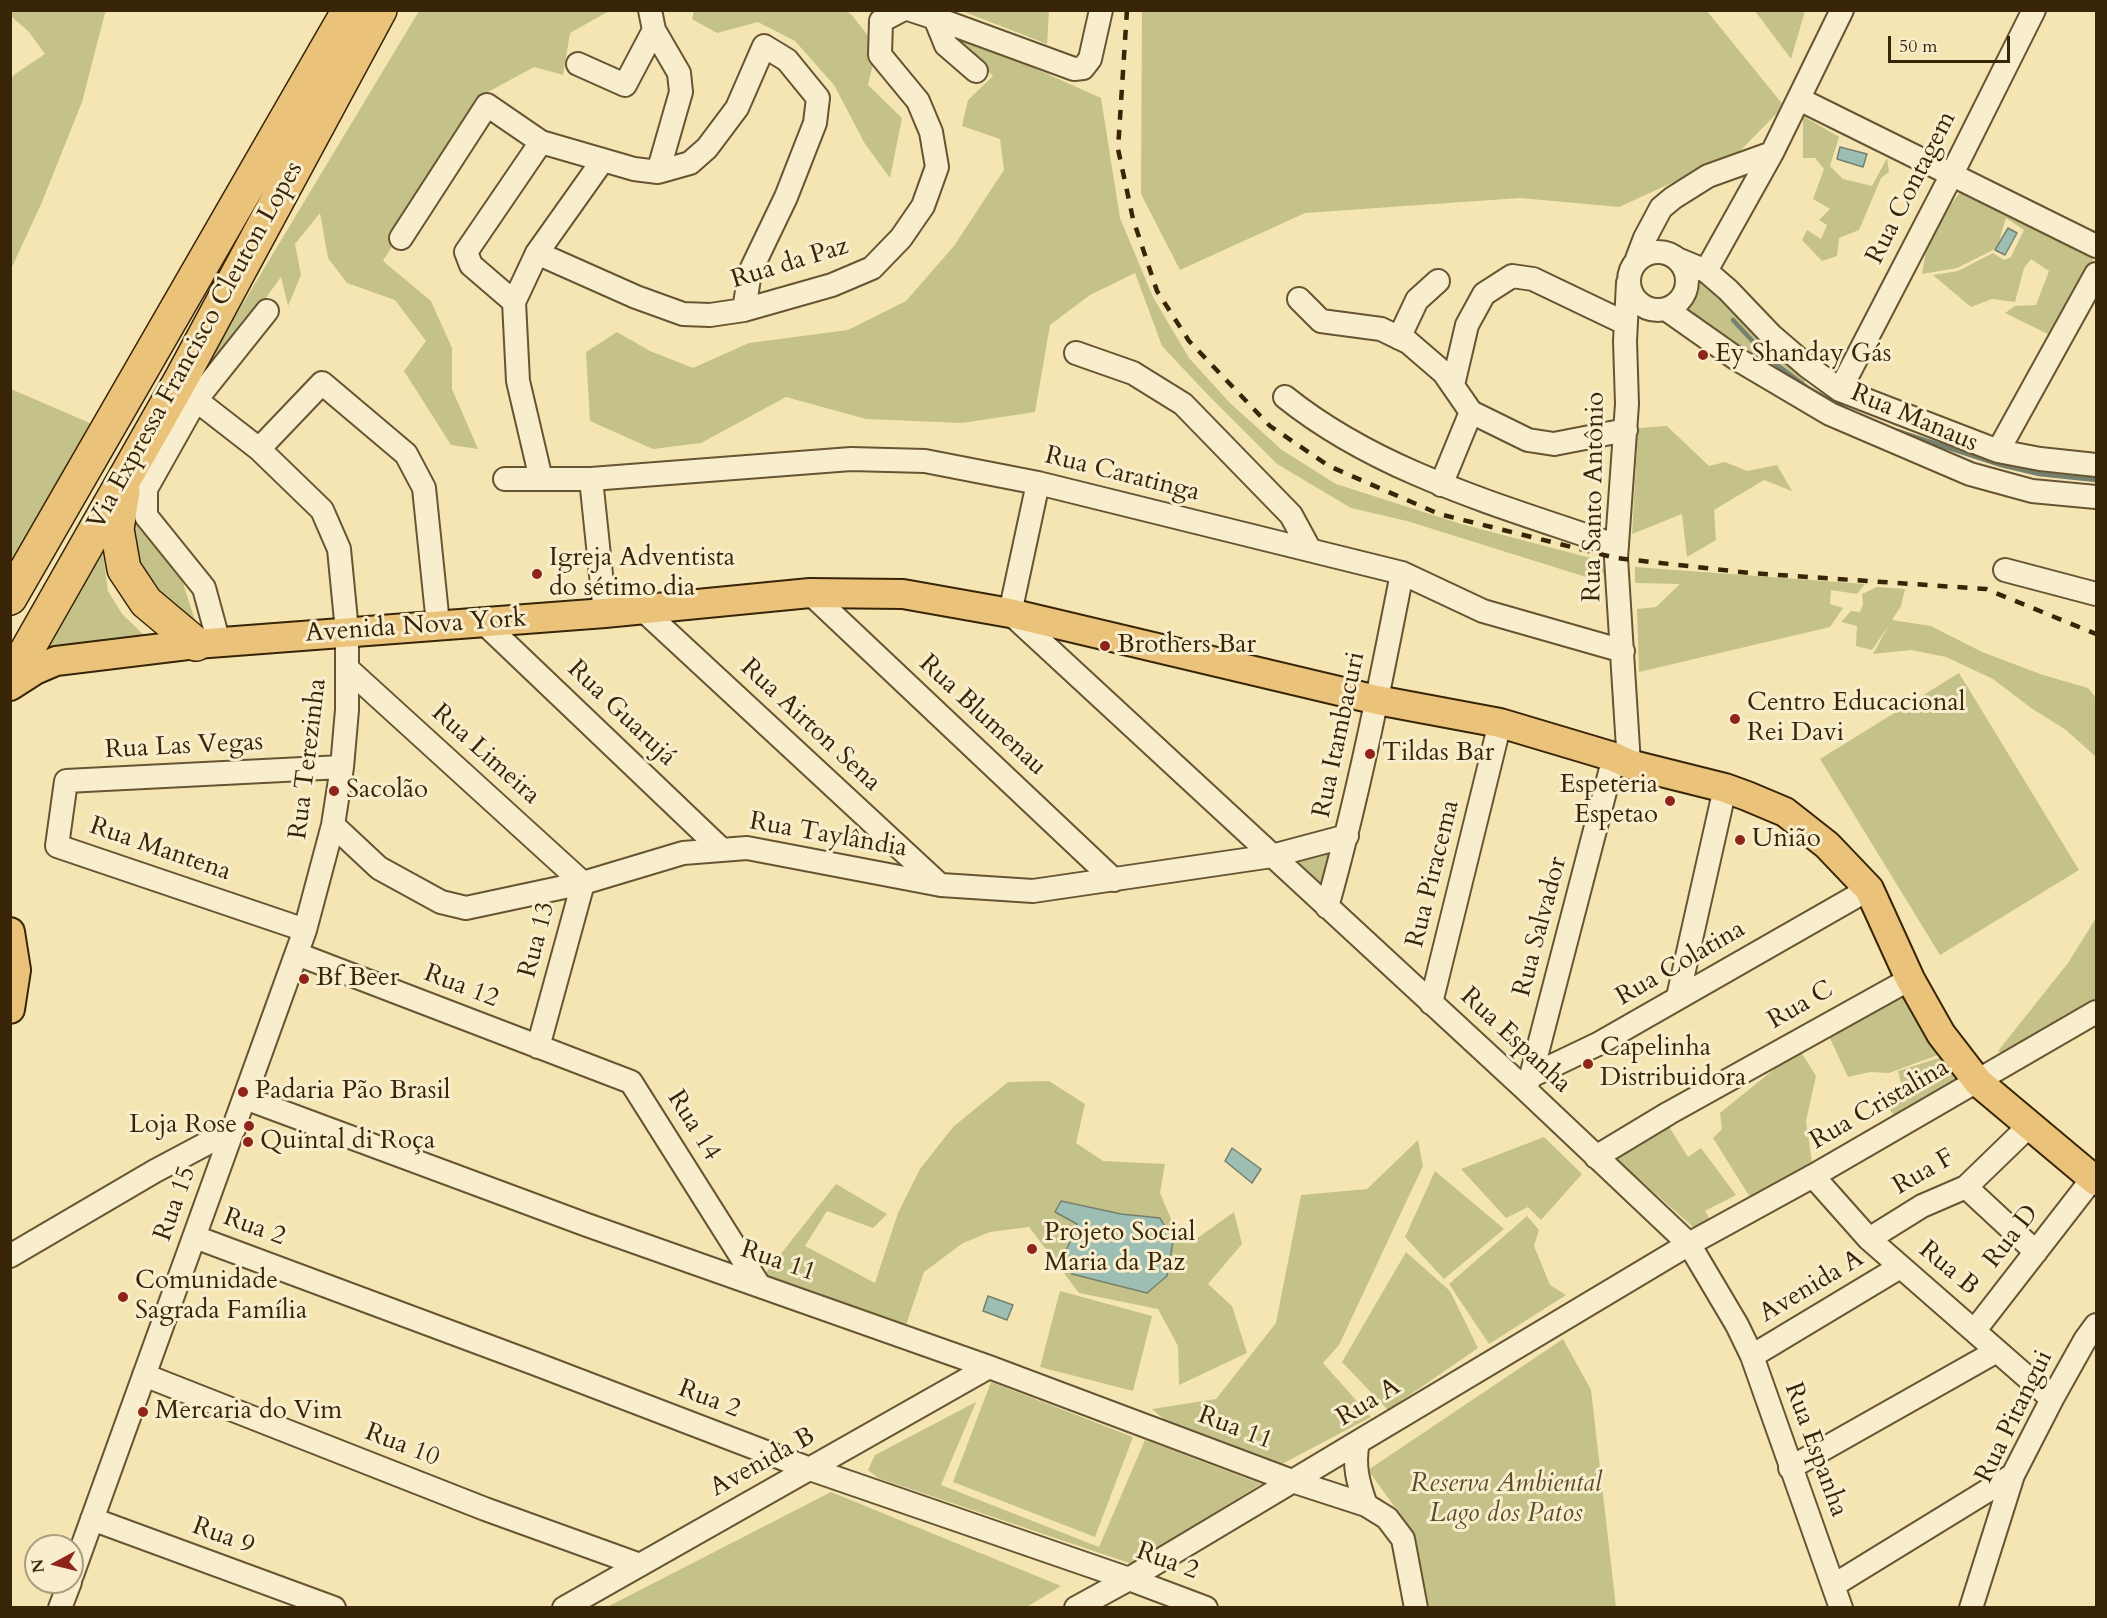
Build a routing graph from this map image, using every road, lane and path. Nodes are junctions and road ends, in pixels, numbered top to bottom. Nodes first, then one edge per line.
1 (349, 10) edge
2 (380, 10) edge
3 (902, 10) edge
4 (911, 10) edge
5 (1101, 10) edge
6 (1842, 10) edge
7 (2034, 10) edge
8 (935, 18) junction
9 (652, 20) edge
10 (578, 64) dead end
11 (976, 71) dead end
12 (1799, 99) junction
13 (541, 142) junction
14 (1772, 153) junction
15 (603, 160) junction
16 (658, 172) junction
17 (1951, 176) junction
18 (1673, 198) junction
19 (401, 238) dead end
20 (2097, 246) edge
21 (537, 253) junction
22 (1674, 256) junction
23 (1637, 259) junction
24 (1706, 271) junction
25 (2097, 274) edge
26 (1438, 281) dead end
27 (1629, 283) junction
28 (1299, 299) dead end
29 (514, 302) junction
30 (744, 310) junction
31 (1661, 310) junction
32 (267, 311) dead end
33 (1625, 332) junction
34 (1398, 338) junction
35 (1076, 353) dead end
36 (1453, 385) junction
37 (1840, 390) junction
38 (188, 391) junction
39 (1285, 397) dead end
40 (1471, 411) junction
41 (1626, 430) junction
42 (258, 449) junction
43 (1998, 451) junction
44 (2097, 465) edge
45 (125, 476) junction
46 (591, 478) junction
47 (505, 479) dead end
48 (541, 479) junction
49 (1038, 483) junction
50 (1441, 485) junction
51 (2097, 497) edge
52 (1617, 546) junction
53 (1310, 550) junction
54 (2005, 570) dead end
55 (1402, 573) junction
56 (810, 593) junction
57 (2097, 594) edge
58 (10, 598) edge
59 (642, 609) junction
60 (605, 613) junction
61 (1010, 613) junction
62 (482, 621) junction
63 (438, 624) junction
64 (348, 631) junction
65 (207, 643) junction
66 (1623, 651) junction
67 (349, 670) junction
68 (10, 680) edge
69 (10, 686) edge
70 (1377, 700) junction
71 (1500, 723) junction
72 (1622, 760) junction
73 (342, 767) junction
74 (66, 781) joint
75 (1725, 788) junction
76 (333, 825) junction
77 (1347, 836) junction
78 (721, 849) junction
79 (1272, 856) junction
80 (1114, 880) junction
81 (583, 882) junction
82 (940, 885) junction
83 (1869, 889) junction
84 (1327, 907) junction
85 (305, 930) junction
86 (10, 932) edge
87 (297, 954) junction
88 (1910, 979) junction
89 (1678, 997) junction
90 (1431, 1003) junction
91 (10, 1009) edge
92 (2097, 1012) edge
93 (2086, 1025) edge
94 (538, 1047) junction
95 (1978, 1082) junction
96 (1528, 1083) junction
97 (245, 1098) junction
98 (2029, 1126) junction
99 (234, 1129) junction
100 (1596, 1157) junction
101 (1813, 1176) junction
102 (2095, 1179) edge
103 (1966, 1187) junction
104 (195, 1237) junction
105 (1869, 1239) junction
106 (1689, 1244) junction
107 (2036, 1252) junction
108 (12, 1254) edge
109 (1900, 1267) junction
110 (759, 1285) junction
111 (2097, 1325) edge
112 (1975, 1330) junction
113 (1997, 1351) junction
114 (1752, 1356) junction
115 (989, 1367) junction
116 (144, 1375) junction
117 (2052, 1399) junction
118 (1358, 1442) junction
119 (1791, 1468) junction
120 (810, 1469) junction
121 (2013, 1475) junction
122 (1292, 1481) junction
123 (1366, 1504) junction
124 (92, 1519) junction
125 (84, 1541) edge
126 (640, 1565) junction
127 (1129, 1579) junction
128 (1834, 1585) junction
129 (334, 1608) edge
130 (564, 1608) edge
131 (1076, 1608) edge
132 (1206, 1608) edge
133 (1416, 1608) edge
134 (1841, 1608) edge
135 (1971, 1608) edge

1 - 58 highway, Via Expressa Francisco Cleuton Lopes
2 - 38 highway, Via Expressa Francisco Cleuton Lopes
3 - 30 street, Rua da Paz
4 - 8 street
5 - 8 street
6 - 12 street
7 - 17 street, Rua Contagem
8 - 11 street
9 - 10 street
9 - 16 street
12 - 14 street
12 - 17 street
13 - 15 street
13 - 19 street
13 - 29 street
14 - 18 street
14 - 24 street
15 - 16 street
15 - 21 street
16 - 30 street
17 - 20 street
17 - 37 street, Rua Contagem
18 - 22 street
18 - 23 street
21 - 29 street
21 - 30 street, Rua da Paz
22 - 23 street
22 - 24 street
22 - 31 street
23 - 27 street
24 - 37 street
25 - 43 street
26 - 34 street
27 - 31 street
27 - 33 street, Rua Santo Antônio
28 - 34 street
29 - 48 street
31 - 33 street
31 - 51 street, Rua Manaus
32 - 38 street
33 - 36 street
33 - 41 street, Rua Santo Antônio
34 - 36 street
35 - 53 street
36 - 40 street
37 - 43 street
38 - 42 street, Rua Terezinha
38 - 45 highway, Via Expressa Francisco Cleuton Lopes
38 - 65 street
39 - 50 street
40 - 41 street
40 - 50 street
41 - 52 street, Rua Santo Antônio
42 - 63 street
42 - 64 street, Rua Terezinha
43 - 44 street
45 - 65 highway
45 - 68 highway, Via Expressa Francisco Cleuton Lopes
46 - 48 street, Rua Caratinga
46 - 49 street, Rua Caratinga
46 - 60 street
47 - 48 street, Rua Caratinga
49 - 53 street, Rua Caratinga
49 - 61 street
50 - 52 street
52 - 66 street, Rua Santo Antônio
53 - 55 street, Rua Caratinga
54 - 57 street
55 - 66 street, Rua Caratinga
55 - 70 street, Rua Itambacuri
56 - 59 main road, Avenida Nova York
56 - 61 main road, Avenida Nova York
56 - 80 street, Rua Blumenau
59 - 60 main road, Avenida Nova York
59 - 82 street, Rua Airton Sena
60 - 62 main road, Avenida Nova York
61 - 70 main road, Avenida Nova York
61 - 79 street, Rua Espanha
62 - 63 main road, Avenida Nova York
62 - 78 street, Rua Guarujá
63 - 64 main road, Avenida Nova York
64 - 65 main road, Avenida Nova York
64 - 67 street, Rua Terezinha
65 - 69 main road, Avenida Nova York
66 - 72 street, Rua Santo Antônio
67 - 73 street, Rua Terezinha
67 - 81 street, Rua Limeira
70 - 71 main road, Avenida Nova York
70 - 77 street, Rua Itambacuri
71 - 72 main road, Avenida Nova York
71 - 90 street, Rua Piracema
72 - 75 main road, Avenida Nova York
72 - 96 street, Rua Salvador
73 - 74 street, Rua Las Vegas
73 - 76 street, Rua Terezinha
74 - 85 street, Rua Mantena
75 - 83 main road, Avenida Nova York
75 - 89 street
76 - 81 street, Rua Taylândia
76 - 85 street, Rua Terezinha
77 - 79 street, Rua Taylândia
77 - 84 street, Rua Itambacuri
78 - 81 street, Rua Taylândia
78 - 82 street, Rua Taylândia
79 - 80 street, Rua Taylândia
79 - 84 street, Rua Espanha
80 - 82 street, Rua Taylândia
81 - 94 street, Rua 13
83 - 88 main road, Avenida Nova York
83 - 89 street, Rua Colatina
84 - 90 street, Rua Espanha
85 - 87 street, Rua Terezinha
86 - 91 main road
87 - 94 street, Rua 12
87 - 97 street, Rua 15
88 - 95 main road, Avenida Nova York
88 - 100 street, Rua C
89 - 96 street, Rua Colatina
90 - 96 street, Rua Espanha
92 - 93 street, Rua Cristalina
93 - 95 street, Rua Cristalina
94 - 110 street, Rua 14
95 - 98 main road, Avenida Nova York
95 - 101 street, Rua Cristalina
96 - 100 street, Rua Espanha
97 - 99 street, Rua 15
97 - 110 street, Rua 11
98 - 102 main road, Avenida Nova York
98 - 103 street, Rua F
99 - 104 street, Rua 15
99 - 108 street
100 - 106 street, Rua Espanha
101 - 105 street, Rua B
101 - 106 street, Rua Cristalina
102 - 107 street, Rua D
103 - 105 street, Rua F
103 - 107 street
104 - 116 street, Rua 15
104 - 120 street, Rua 2
105 - 109 street, Rua B
106 - 114 street, Rua Espanha
106 - 118 street, Rua A
107 - 112 street, Rua D
109 - 112 street, Rua B
109 - 114 street, Avenida A
110 - 115 street, Rua 11
111 - 117 street, Rua Pitangui
112 - 113 street, Rua B
113 - 117 street, Rua B
113 - 119 street
114 - 119 street, Rua Espanha
115 - 120 street, Avenida B
115 - 122 street, Rua 11
116 - 124 street, Rua 15
116 - 126 street, Rua 10
117 - 121 street, Rua Pitangui
118 - 122 street, Rua A
118 - 123 street
119 - 128 street, Rua Espanha
120 - 126 street, Avenida B
120 - 127 street, Rua 2
121 - 128 street
121 - 135 street, Rua Pitangui
122 - 123 street, Rua 11
122 - 127 street, Rua A
123 - 133 street, Rua 11
124 - 125 street, Rua 15
124 - 129 street, Rua 9
126 - 130 street, Avenida B
127 - 131 street, Rua A
127 - 132 street, Rua 2
128 - 134 street, Rua Espanha

